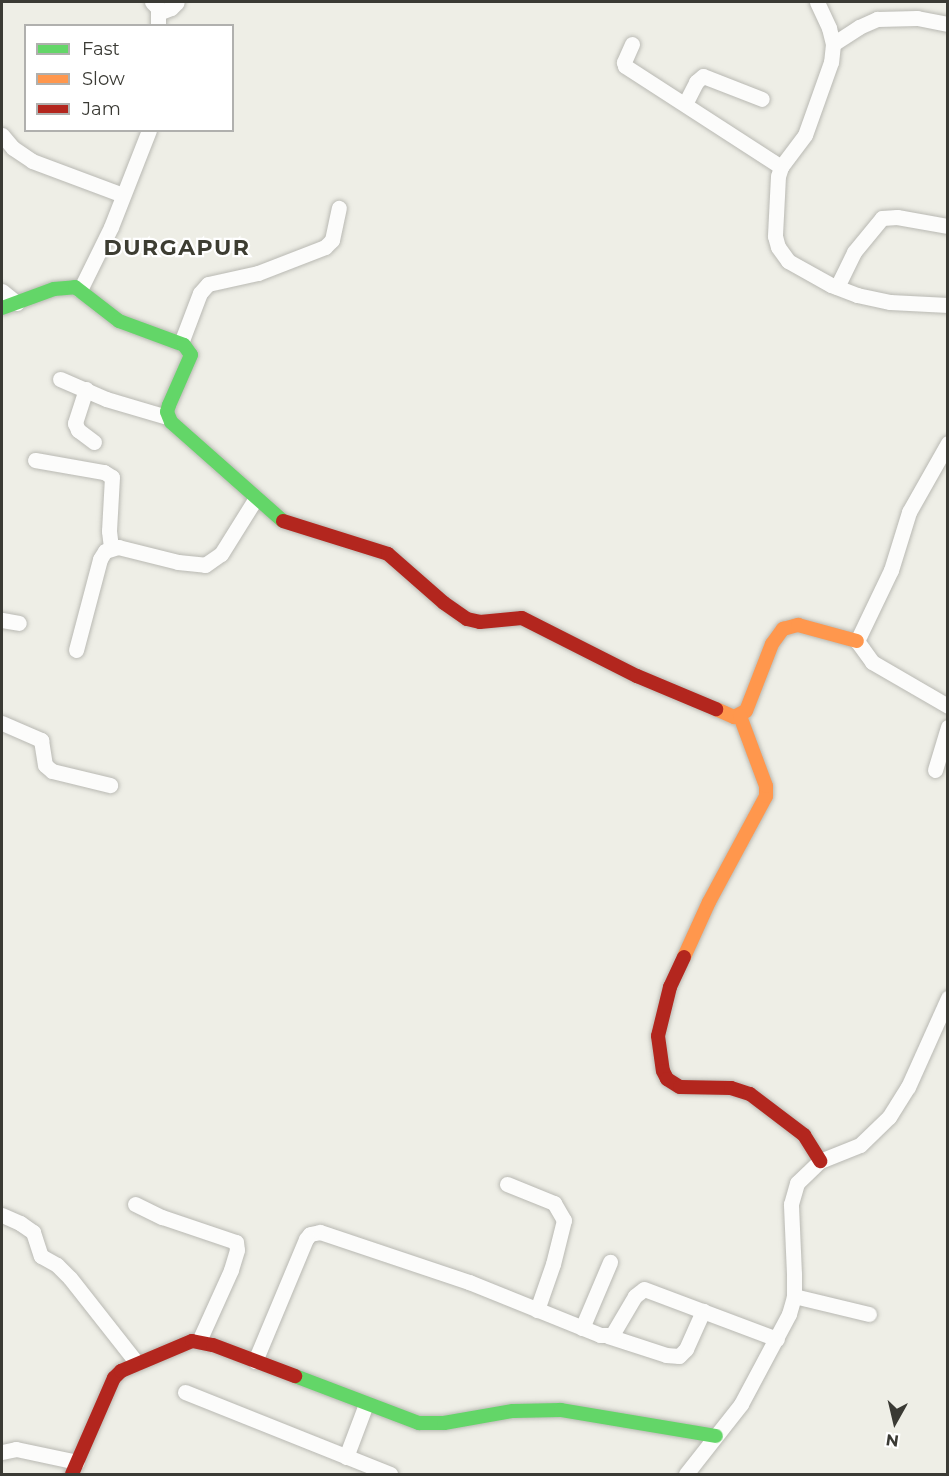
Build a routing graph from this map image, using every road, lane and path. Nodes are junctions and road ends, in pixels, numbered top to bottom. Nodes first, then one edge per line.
1 (177, 2) edge
2 (817, 2) edge
3 (156, 13) edge
4 (948, 24) edge
5 (632, 44) dead end
6 (833, 44) junction
7 (762, 99) dead end
8 (685, 104) junction
9 (147, 132) edge
10 (2, 135) edge
11 (780, 167) junction
12 (123, 195) junction
13 (339, 208) dead end
14 (948, 226) edge
15 (837, 287) junction
16 (80, 290) junction
17 (2, 291) edge
18 (17, 303) junction
19 (948, 305) edge
20 (2, 308) edge
21 (180, 343) junction
22 (60, 379) dead end
23 (86, 389) junction
24 (168, 417) junction
25 (94, 442) dead end
26 (948, 443) edge
27 (35, 460) dead end
28 (256, 498) junction
29 (111, 547) junction
30 (2, 620) edge
31 (19, 623) dead end
32 (857, 641) junction
33 (76, 650) dead end
34 (948, 706) edge
35 (740, 717) junction
36 (2, 723) edge
37 (948, 728) edge
38 (935, 770) dead end
39 (110, 785) dead end
40 (948, 998) edge
41 (820, 1161) junction
42 (507, 1184) dead end
43 (135, 1204) dead end
44 (2, 1215) edge
45 (610, 1262) dead end
46 (794, 1296) junction
47 (537, 1310) junction
48 (703, 1311) junction
49 (870, 1314) dead end
50 (582, 1328) junction
51 (608, 1336) junction
52 (777, 1339) junction
53 (199, 1341) junction
54 (255, 1361) junction
55 (137, 1364) junction
56 (185, 1392) dead end
57 (366, 1404) junction
58 (716, 1436) junction
59 (2, 1452) edge
60 (346, 1456) junction
61 (75, 1468) edge
62 (390, 1474) edge
63 (686, 1474) edge

1 - 3 street
2 - 6 street
4 - 6 street
5 - 8 street
6 - 11 street
7 - 8 street
8 - 11 street
9 - 12 street
10 - 12 street
11 - 15 street
12 - 16 street
13 - 21 street
14 - 15 street
15 - 19 street
16 - 18 street
16 - 21 street
17 - 18 street
18 - 20 street
21 - 24 street
22 - 23 street
23 - 24 street
23 - 25 street
24 - 28 street
26 - 32 street
27 - 29 street
28 - 29 street
28 - 35 street
29 - 33 street
30 - 31 street
32 - 34 street
32 - 35 street
35 - 41 street
36 - 39 street
37 - 38 street
40 - 41 street
41 - 46 street
42 - 47 street
43 - 53 street
44 - 55 street
45 - 50 street
46 - 49 street
46 - 52 street
47 - 50 street
47 - 54 street
48 - 51 street
48 - 51 street
48 - 52 street
50 - 51 street
52 - 58 street
53 - 54 street
53 - 55 street
54 - 57 street
55 - 61 street
56 - 60 street
57 - 58 street
57 - 60 street
58 - 63 street
59 - 61 street
60 - 62 street

